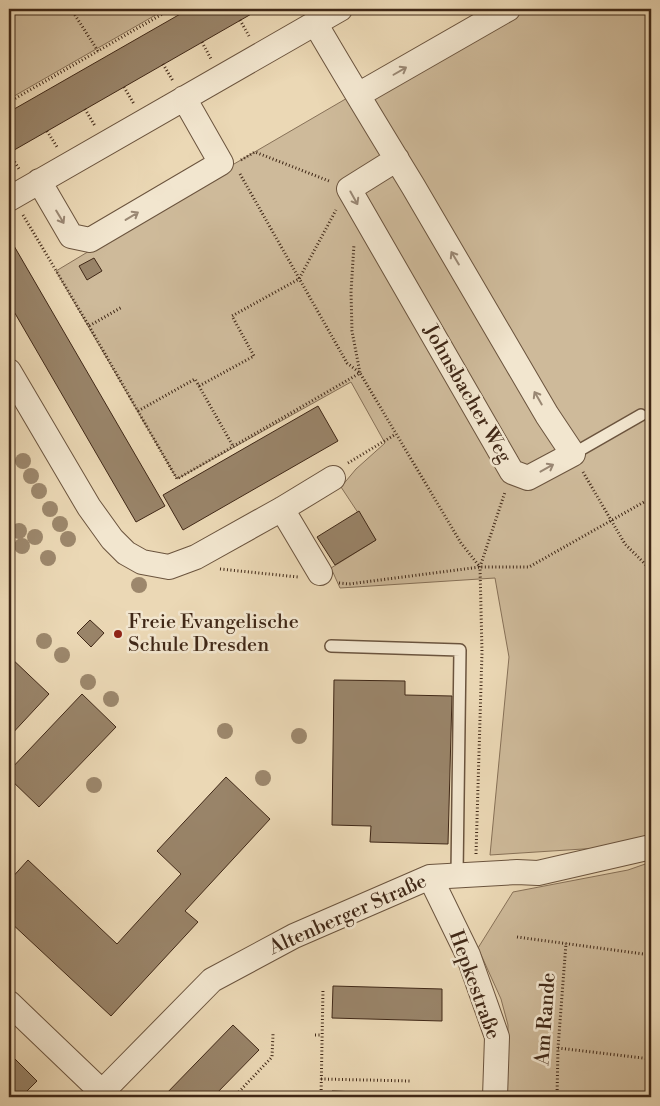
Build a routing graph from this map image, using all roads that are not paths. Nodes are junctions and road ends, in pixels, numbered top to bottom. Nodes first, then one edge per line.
1 (340, 9) edge
2 (508, 9) edge
3 (314, 23) junction
4 (181, 93) junction
5 (358, 95) junction
6 (396, 159) junction
7 (31, 179) junction
8 (10, 198) edge
9 (9, 371) edge
10 (640, 415) dead end
11 (573, 454) junction
12 (333, 478) road end
13 (282, 509) junction
14 (320, 573) dead end
15 (331, 646) dead end
16 (651, 846) edge
17 (465, 875) junction
18 (430, 877) junction
19 (9, 1003) edge
20 (99, 1095) edge
21 (495, 1097) edge

1 - 3 street
5 -> 2 street
3 - 4 street
3 - 5 street
4 - 7 street
7 -> 4 street
5 - 6 street
11 -> 6 street
6 -> 11 street, Johnsbacher Weg
7 - 8 street
9 - 13 street
10 - 11 lane
12 - 13 street
13 - 14 street
15 - 17 lane
16 - 17 street, Altenberger Straße
17 - 18 street, Altenberger Straße
18 - 20 street, Altenberger Straße
18 - 21 street, Hepkestraße
19 - 20 street

